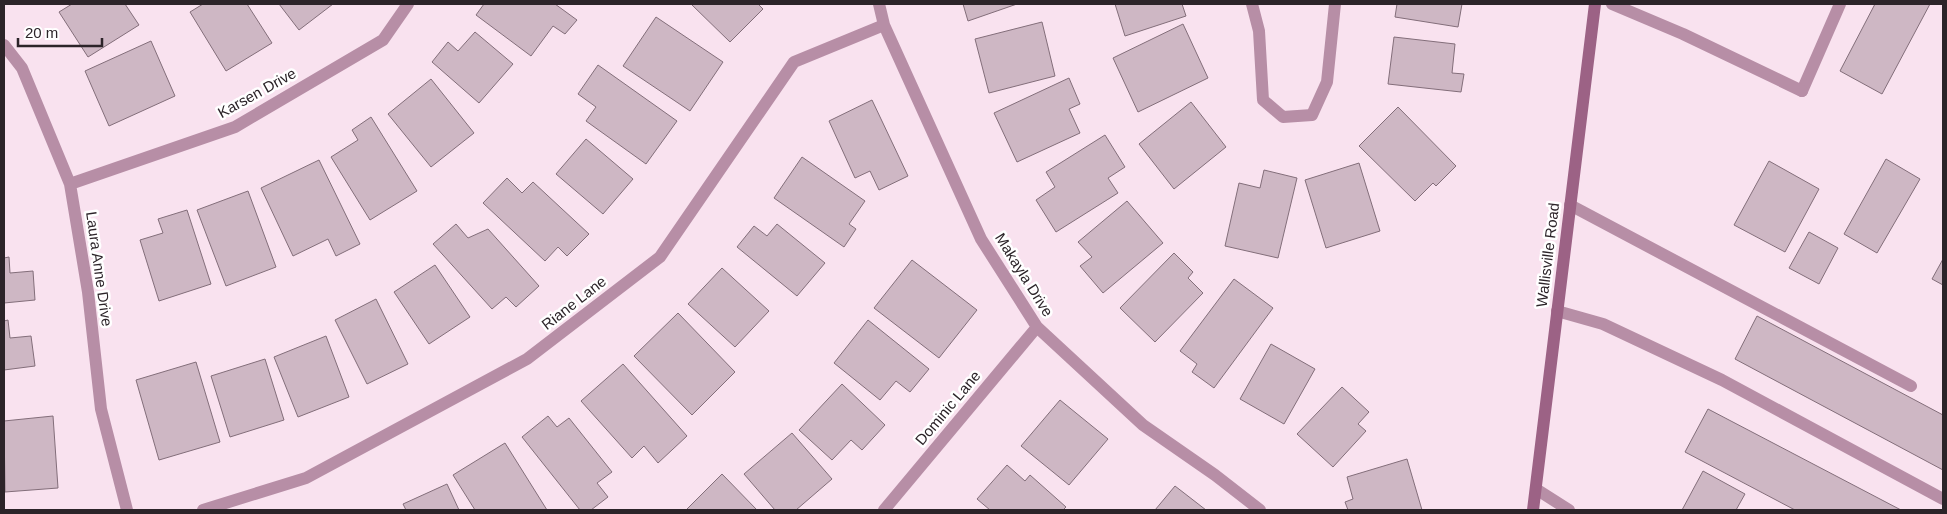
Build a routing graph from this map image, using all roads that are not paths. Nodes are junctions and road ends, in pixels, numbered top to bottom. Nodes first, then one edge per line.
1 (408, 4) edge
2 (879, 4) edge
3 (1252, 4) edge
4 (1335, 4) edge
5 (1595, 4) edge
6 (1612, 4) edge
7 (1840, 4) edge
8 (884, 25) junction
9 (4, 46) edge
10 (70, 184) junction
11 (1570, 206) junction
12 (1557, 311) junction
13 (1036, 327) junction
14 (1911, 386) dead end
15 (1536, 489) junction
16 (1943, 499) edge
17 (127, 510) edge
18 (203, 510) edge
19 (884, 510) edge
20 (1260, 510) edge
21 (1533, 510) edge
22 (1569, 510) edge

1 - 10 street, Karsen Drive
2 - 8 street, Makayla Drive
3 - 4 street
5 - 11 main road, Wallisville Road
6 - 7 street
8 - 13 street, Makayla Drive
8 - 18 street, Riane Lane
9 - 10 street, Laura Anne Drive
10 - 17 street, Laura Anne Drive
11 - 12 main road, Wallisville Road
11 - 14 street
12 - 15 main road, Wallisville Road
12 - 16 street
13 - 19 street, Dominic Lane
13 - 20 street, Makayla Drive
15 - 21 main road, Wallisville Road
15 - 22 street

